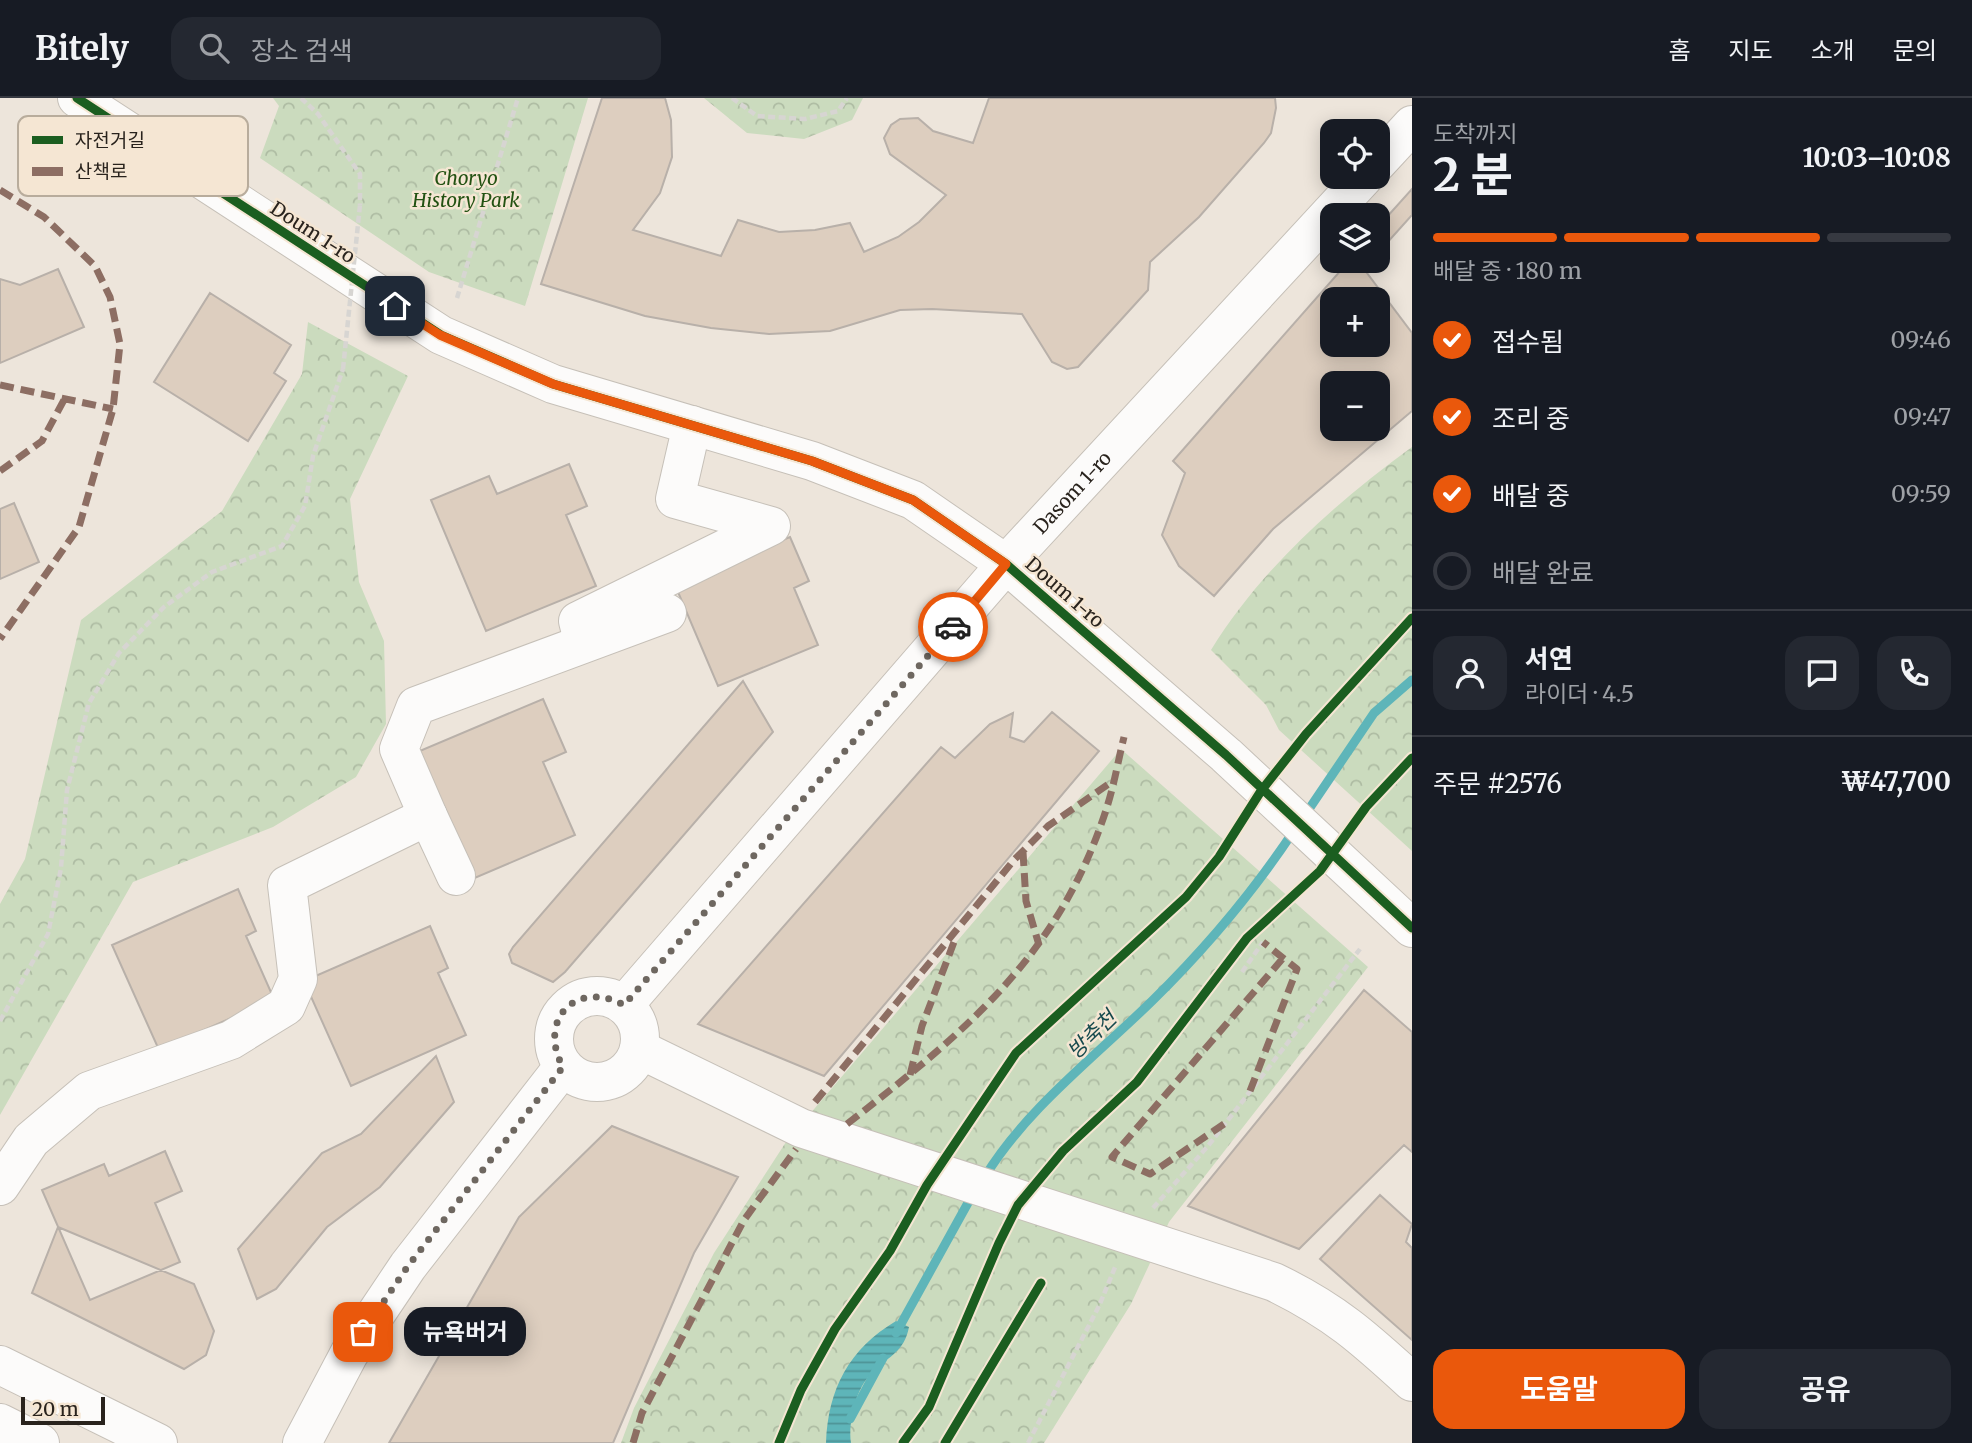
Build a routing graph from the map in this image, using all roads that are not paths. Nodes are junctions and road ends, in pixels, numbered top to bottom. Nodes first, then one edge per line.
1 (77, 98) edge
2 (105, 116) edge
3 (1410, 131) edge
4 (1390, 150) edge
5 (1353, 189) edge
6 (227, 196) edge
7 (692, 425) junction
8 (1006, 564) junction
9 (667, 613) dead end
10 (583, 644) junction
11 (428, 816) junction
12 (456, 876) dead end
13 (1412, 928) edge
14 (624, 1005) junction
15 (639, 1049) junction
16 (563, 1067) junction
17 (0, 1186) edge
18 (0, 1366) edge
19 (1412, 1382) edge
20 (0, 1423) edge
21 (40, 1443) edge
22 (158, 1443) edge
23 (302, 1443) edge

1 - 2 street, Doum 1-ro
3 - 4 street
5 - 8 street, Dasom 1-ro
6 - 7 street, Doum 1-ro
7 - 8 street, Doum 1-ro
7 - 10 street
8 - 13 street, Doum 1-ro
8 - 14 street, Dasom 1-ro
9 - 10 street
10 - 11 street
11 - 12 street
11 - 17 street
14 - 15 street
14 - 16 street
15 - 16 street
15 - 19 street
16 - 23 street
18 - 22 street
20 - 21 street

